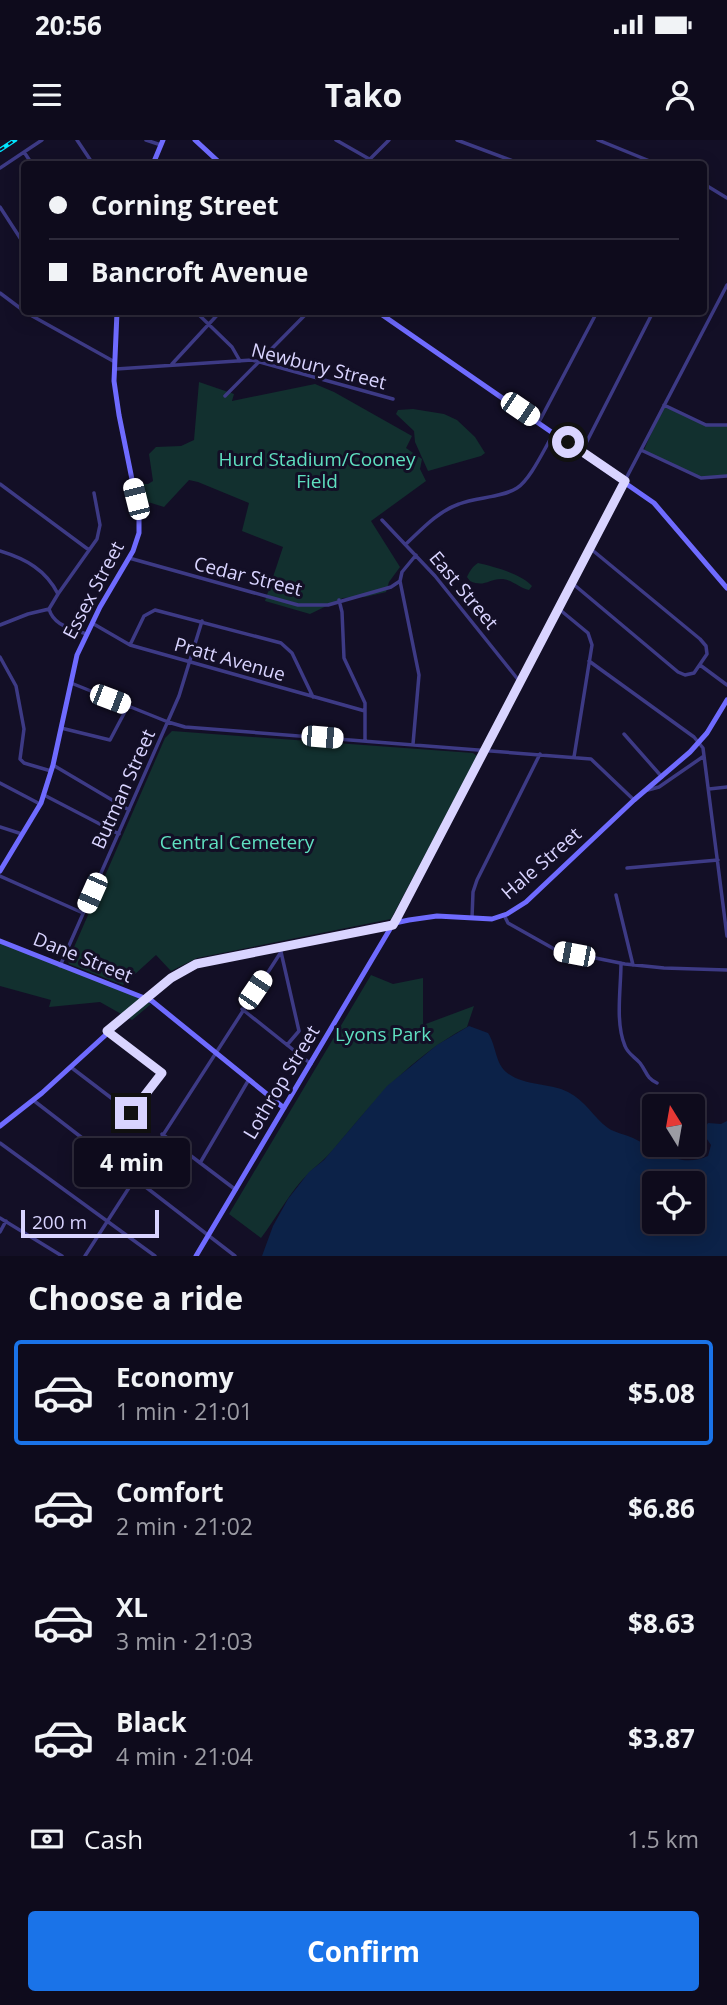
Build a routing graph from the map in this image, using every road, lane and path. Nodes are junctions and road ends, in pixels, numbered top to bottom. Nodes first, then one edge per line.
1 (42, 140) edge
2 (77, 140) edge
3 (146, 140) edge
4 (195, 140) edge
5 (337, 140) edge
6 (389, 140) edge
7 (457, 140) edge
8 (598, 140) edge
9 (162, 143) edge
10 (24, 152) junction
11 (30, 161) edge
12 (91, 161) edge
13 (154, 161) edge
14 (218, 161) edge
15 (366, 161) edge
16 (368, 161) edge
17 (513, 161) edge
18 (650, 161) edge
19 (0, 167) edge
20 (707, 186) edge
21 (727, 198) edge
22 (0, 207) edge
23 (21, 239) edge
24 (727, 285) edge
25 (0, 293) edge
26 (21, 308) edge
27 (707, 312) edge
28 (32, 315) edge
29 (117, 315) edge
30 (199, 315) edge
31 (217, 315) edge
32 (305, 315) edge
33 (382, 315) edge
34 (595, 315) edge
35 (651, 315) edge
36 (710, 315) junction
37 (208, 324) junction
38 (240, 360) junction
39 (113, 361) junction
40 (259, 361) junction
41 (172, 364) junction
42 (114, 369) junction
43 (225, 396) dead end
44 (393, 399) dead end
45 (664, 405) junction
46 (539, 422) junction
47 (727, 425) edge
48 (555, 432) junction
49 (641, 450) junction
50 (582, 451) junction
51 (727, 476) edge
52 (625, 481) junction
53 (0, 484) edge
54 (94, 494) dead end
55 (382, 520) dead end
56 (406, 544) junction
57 (590, 548) junction
58 (89, 550) junction
59 (0, 551) edge
60 (416, 555) junction
61 (129, 558) junction
62 (400, 581) junction
63 (572, 583) junction
64 (727, 588) edge
65 (58, 594) junction
66 (339, 600) junction
67 (559, 608) junction
68 (49, 609) junction
69 (202, 621) junction
70 (92, 623) junction
71 (0, 625) edge
72 (86, 634) junction
73 (130, 645) junction
74 (0, 657) edge
75 (589, 661) junction
76 (191, 662) junction
77 (700, 665) junction
78 (520, 682) junction
79 (71, 683) junction
80 (727, 685) edge
81 (313, 697) junction
82 (727, 700) edge
83 (128, 706) junction
84 (365, 711) junction
85 (168, 722) junction
86 (61, 728) junction
87 (624, 734) dead end
88 (365, 740) junction
89 (700, 742) junction
90 (413, 744) junction
91 (485, 750) junction
92 (540, 754) junction
93 (705, 755) junction
94 (574, 757) junction
95 (52, 768) junction
96 (662, 777) junction
97 (0, 783) edge
98 (727, 786) edge
99 (709, 789) junction
100 (646, 790) junction
101 (44, 795) junction
102 (634, 800) junction
103 (40, 804) junction
104 (129, 810) junction
105 (0, 827) edge
106 (24, 834) junction
107 (119, 834) junction
108 (718, 860) junction
109 (627, 868) dead end
110 (0, 874) edge
111 (616, 895) dead end
112 (83, 913) junction
113 (504, 915) junction
114 (472, 918) junction
115 (393, 925) junction
116 (727, 936) edge
117 (0, 941) edge
118 (281, 949) junction
119 (621, 963) junction
120 (60, 965) junction
121 (633, 965) junction
122 (727, 970) edge
123 (145, 999) junction
124 (242, 1009) junction
125 (107, 1031) junction
126 (287, 1045) junction
127 (215, 1052) junction
128 (311, 1064) junction
129 (70, 1066) junction
130 (248, 1080) junction
131 (657, 1083) dead end
132 (33, 1100) junction
133 (284, 1108) junction
134 (0, 1126) edge
135 (162, 1135) junction
136 (0, 1143) edge
137 (200, 1163) junction
138 (134, 1178) junction
139 (236, 1190) junction
140 (0, 1218) edge
141 (6, 1221) junction
142 (106, 1221) junction
143 (0, 1232) edge
144 (209, 1235) junction
145 (62, 1256) edge
146 (85, 1256) edge
147 (155, 1256) edge
148 (196, 1256) edge
149 (235, 1256) edge

1 - 10 street
2 - 12 street
3 - 9 street
4 - 14 main road
5 - 15 street
6 - 16 street
7 - 17 street
8 - 18 street
9 - 13 main road
10 - 11 street
10 - 19 street
20 - 21 street
22 - 23 street
24 - 36 street
25 - 26 street
27 - 36 street
28 - 39 street
29 - 39 main road, Essex Street
30 - 37 street
31 - 37 street
32 - 40 street
33 - 46 main road
34 - 46 street
35 - 50 street
36 - 45 street
37 - 38 street
37 - 41 street
38 - 40 street, Newbury Street
38 - 41 street, Newbury Street
39 - 42 main road, Essex Street
40 - 43 street
40 - 44 street, Newbury Street
41 - 42 street, Newbury Street
42 - 61 main road, Essex Street
45 - 47 street
45 - 49 street
46 - 48 main road
48 - 50 main road
48 - 56 street
49 - 51 street
49 - 52 street
50 - 52 main road
52 - 57 street
52 - 64 main road
53 - 58 street
54 - 58 street
55 - 56 street, East Street
56 - 60 street, East Street
57 - 63 street
57 - 77 street
58 - 65 street
59 - 65 street
60 - 62 street
60 - 78 street, East Street
61 - 66 street, Cedar Street
61 - 70 main road, Essex Street
62 - 66 street, Cedar Street
62 - 90 street
63 - 67 street
63 - 77 street
65 - 68 street
66 - 84 street
67 - 75 street
67 - 78 street
68 - 71 street
68 - 72 street
69 - 73 street
69 - 76 street, Butman Street
69 - 81 street
70 - 72 main road, Essex Street
70 - 73 street, Pratt Avenue
72 - 79 main road, Essex Street
73 - 76 street, Pratt Avenue
74 - 95 street
75 - 89 street
75 - 94 street
76 - 81 street, Pratt Avenue
76 - 85 street, Butman Street
77 - 80 street
78 - 91 street
79 - 83 street
79 - 86 main road, Essex Street
81 - 84 street, Pratt Avenue
82 - 89 main road, Hale Street
83 - 85 street
83 - 86 street
84 - 88 street
85 - 88 street
85 - 104 street, Butman Street
86 - 95 main road, Essex Street
87 - 96 street
88 - 90 street
89 - 93 street
89 - 96 main road, Hale Street
90 - 91 street
91 - 92 street
91 - 115 street
92 - 94 street
92 - 114 street
93 - 99 street
93 - 100 street, Hale Street
94 - 102 street
95 - 101 main road, Essex Street
95 - 104 street
96 - 100 main road, Hale Street
97 - 103 street
98 - 99 street
99 - 108 street
100 - 102 main road, Hale Street
101 - 103 main road, Essex Street
101 - 107 street
102 - 113 main road, Hale Street
103 - 106 main road, Essex Street
104 - 107 street, Butman Street
105 - 106 street
106 - 110 main road, Essex Street
107 - 112 street, Butman Street
108 - 109 street
108 - 116 street
110 - 112 street
111 - 121 street
112 - 120 street, Butman Street
113 - 114 main road, Hale Street
113 - 119 street
114 - 115 main road, Hale Street
115 - 118 main road, Hale Street
115 - 128 main road, Lothrop Street
117 - 120 main road, Dane Street
118 - 123 main road, Hale Street
118 - 124 street
118 - 126 street
119 - 121 street
119 - 131 street
120 - 123 main road, Dane Street
121 - 122 street
123 - 125 main road, Hale Street
123 - 127 main road, Dane Street
124 - 126 street
124 - 127 street
125 - 129 main road, Hale Street
125 - 129 street
126 - 128 street
127 - 130 main road, Dane Street
127 - 135 street
128 - 133 main road, Lothrop Street
129 - 132 main road, Hale Street
130 - 133 main road, Dane Street
130 - 137 street
132 - 134 main road, Hale Street
132 - 138 street
133 - 139 main road, Lothrop Street
135 - 137 street
135 - 138 street
136 - 142 street
137 - 139 street
138 - 142 street
138 - 144 street
139 - 144 main road, Lothrop Street
140 - 141 street
141 - 143 street
141 - 145 street
142 - 146 street
142 - 147 street
144 - 148 main road, Lothrop Street
144 - 149 street

